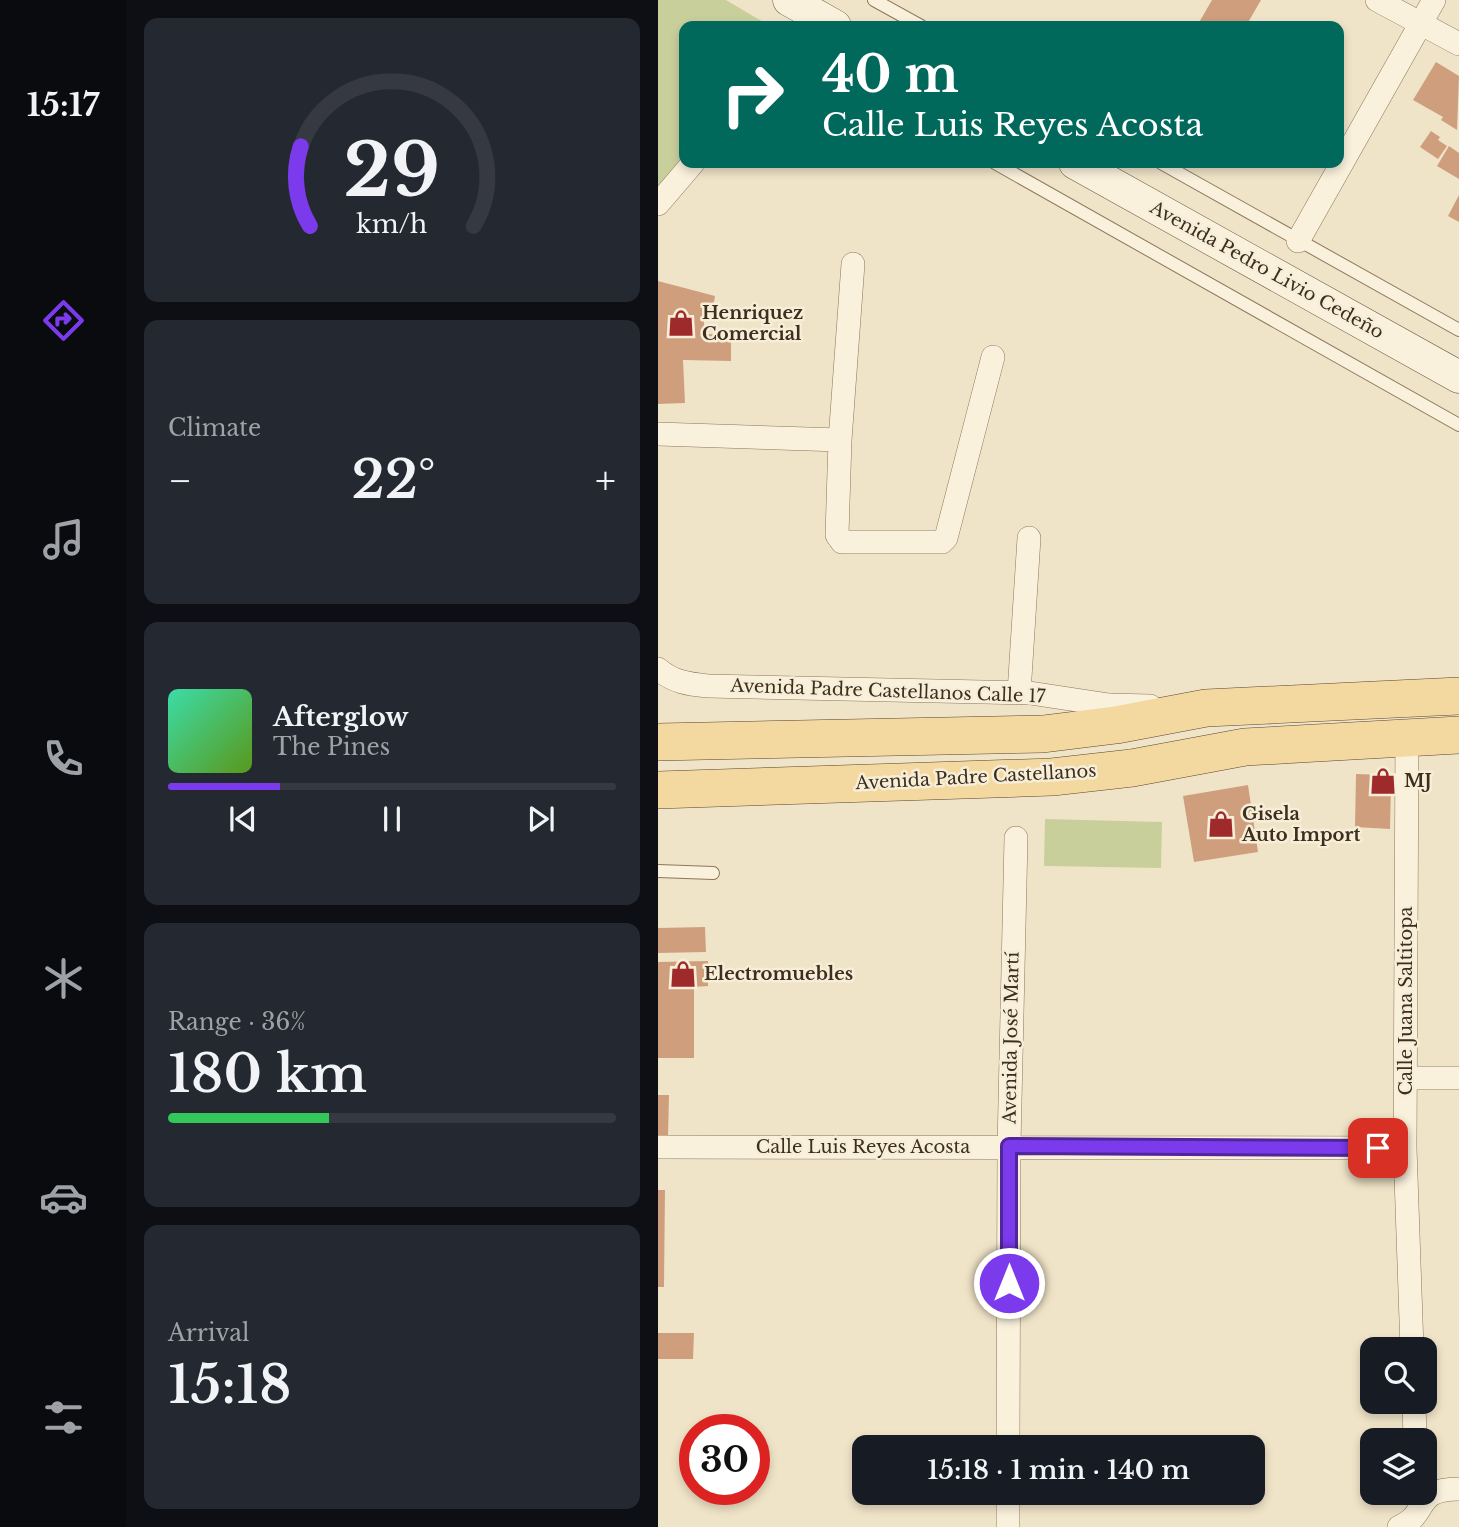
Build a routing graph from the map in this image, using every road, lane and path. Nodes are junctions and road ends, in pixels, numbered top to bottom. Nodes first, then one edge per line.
1 (789, 0) edge
2 (874, 0) edge
3 (1377, 0) edge
4 (1434, 0) edge
5 (826, 21) edge
6 (911, 21) edge
7 (1421, 23) junction
8 (1459, 44) edge
9 (1344, 159) edge
10 (689, 168) edge
11 (1004, 168) edge
12 (1084, 168) edge
13 (1170, 168) edge
14 (1339, 168) edge
15 (658, 204) edge
16 (1298, 241) junction
17 (853, 264) dead end
18 (1459, 330) edge
19 (993, 357) dead end
20 (1459, 377) edge
21 (1459, 425) edge
22 (658, 434) edge
23 (840, 439) junction
24 (1029, 538) dead end
25 (658, 669) edge
26 (1019, 692) junction
27 (1459, 696) edge
28 (1206, 708) junction
29 (1459, 735) edge
30 (1407, 736) junction
31 (658, 742) edge
32 (658, 790) edge
33 (1016, 838) dead end
34 (658, 871) edge
35 (713, 873) dead end
36 (1406, 1078) junction
37 (1459, 1078) edge
38 (1009, 1146) junction
39 (658, 1147) edge
40 (1405, 1148) junction
41 (1412, 1337) edge
42 (1008, 1435) edge
43 (1459, 1489) edge
44 (1008, 1505) edge
45 (1418, 1510) edge
46 (1008, 1527) edge
47 (1399, 1527) edge

1 - 5 main road
2 - 6 lane
3 - 7 street
4 - 7 street
7 - 8 street
7 - 9 street
10 - 15 street
11 - 21 lane
12 - 20 main road, Avenida Pedro Livio Cedeño
13 - 16 lane
14 - 16 street
16 - 18 lane
17 - 23 street
19 - 23 street
22 - 23 street
24 - 26 street
25 - 26 street, Avenida Padre Castellanos Calle 17
26 - 28 street, Avenida Padre Castellanos Calle 17
27 - 28 main road
28 - 31 main road
29 - 30 main road, Avenida Padre Castellanos
30 - 32 main road, Avenida Padre Castellanos
30 - 36 street, Calle Juana Saltitopa
33 - 38 street, Avenida José Martí
34 - 35 lane
36 - 37 street
36 - 40 street, Calle Juana Saltitopa
38 - 39 street, Calle Luis Reyes Acosta
38 - 40 street, Calle Luis Reyes Acosta
38 - 42 street, Avenida José Martí
40 - 41 street, Calle Juana Saltitopa
43 - 45 street
44 - 46 street
45 - 47 street

